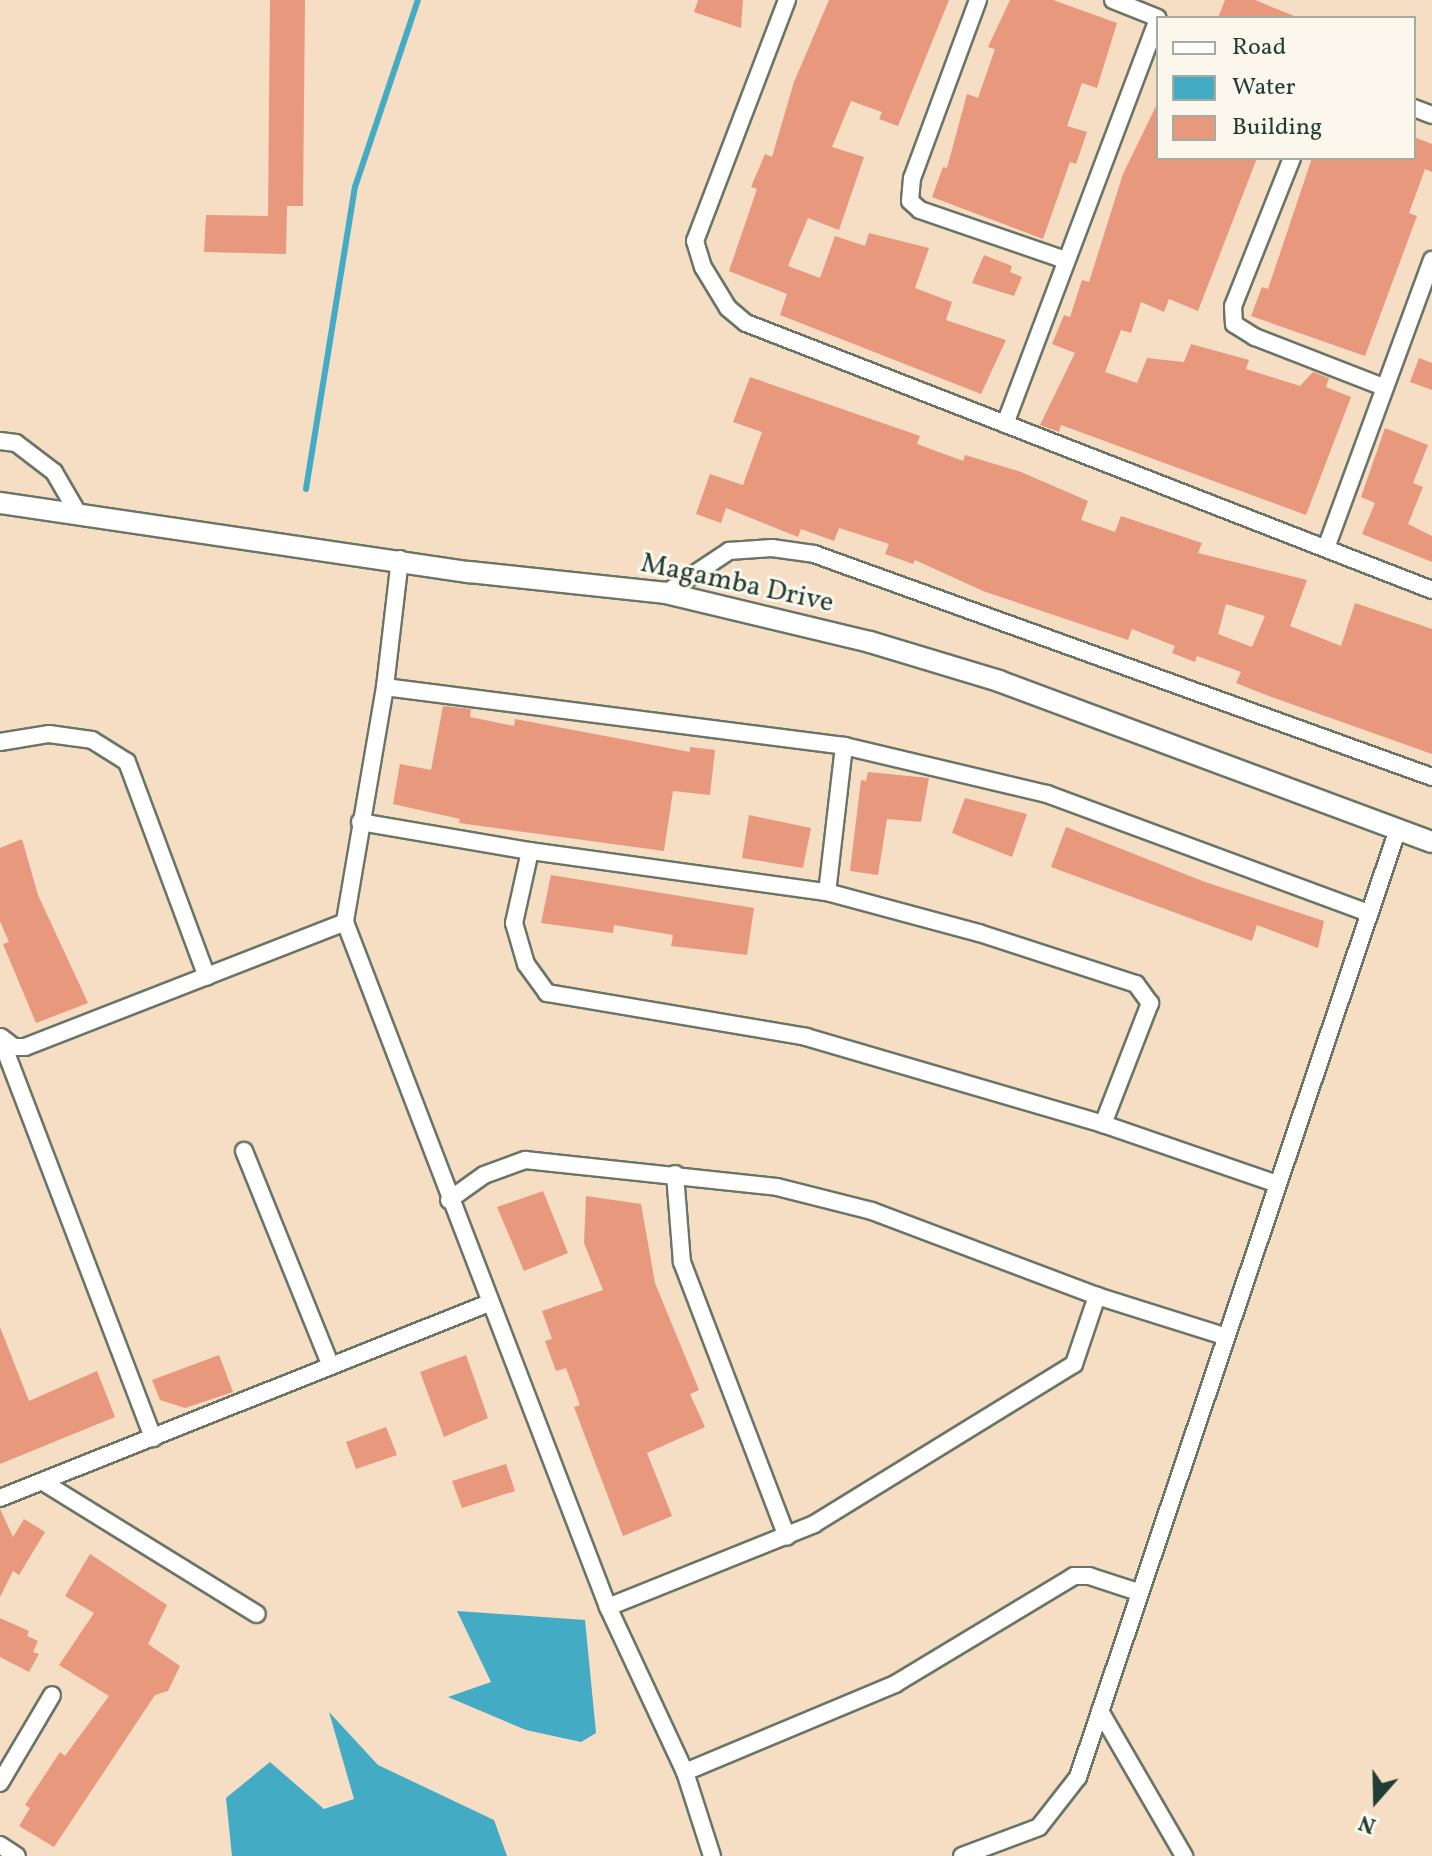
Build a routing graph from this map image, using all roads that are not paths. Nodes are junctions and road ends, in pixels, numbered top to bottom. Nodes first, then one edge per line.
1 (787, 0) edge
2 (978, 0) edge
3 (1113, 0) edge
4 (1156, 18) edge
5 (1156, 24) edge
6 (1291, 160) edge
7 (1065, 260) junction
8 (1432, 260) edge
9 (1383, 387) junction
10 (1005, 424) junction
11 (0, 441) edge
12 (0, 503) edge
13 (79, 515) junction
14 (1326, 548) junction
15 (400, 559) junction
16 (1432, 590) edge
17 (666, 593) junction
18 (385, 687) junction
19 (0, 742) edge
20 (844, 746) junction
21 (1432, 777) edge
22 (360, 822) junction
23 (1398, 829) junction
24 (1432, 842) edge
25 (530, 851) junction
26 (827, 892) junction
27 (1368, 913) junction
28 (345, 922) junction
29 (207, 977) junction
30 (1, 1038) edge
31 (1103, 1124) junction
32 (244, 1151) dead end
33 (675, 1174) junction
34 (1277, 1184) junction
35 (449, 1200) junction
36 (1097, 1296) junction
37 (489, 1303) junction
38 (1224, 1336) junction
39 (331, 1366) junction
40 (153, 1438) junction
41 (43, 1482) junction
42 (0, 1498) edge
43 (787, 1537) junction
44 (1138, 1592) junction
45 (608, 1607) junction
46 (257, 1614) dead end
47 (52, 1695) dead end
48 (1100, 1711) junction
49 (685, 1772) junction
50 (0, 1783) edge
51 (0, 1845) edge
52 (17, 1856) edge
53 (712, 1856) edge
54 (962, 1856) edge
55 (1184, 1856) edge

1 - 10 street
2 - 7 street
3 - 4 street
5 - 7 street
6 - 9 street
7 - 10 street
8 - 9 street
9 - 14 street
10 - 14 street
11 - 13 street
12 - 13 street, Magamba Drive
13 - 15 street, Magamba Drive
14 - 16 street
15 - 17 street, Magamba Drive
15 - 18 street
17 - 21 street
17 - 23 street, Magamba Drive
18 - 20 street
18 - 22 street
19 - 29 street
20 - 26 street
20 - 27 street
22 - 25 street
22 - 28 street
23 - 24 street, Magamba Drive
23 - 27 street
25 - 26 street
25 - 31 street
26 - 31 street
27 - 34 street
28 - 29 street
28 - 35 street
29 - 30 street
30 - 40 street
31 - 34 street
32 - 39 street
33 - 35 street
33 - 36 street
33 - 43 street
34 - 38 street
35 - 37 street
36 - 38 street
36 - 43 street
37 - 39 street
37 - 45 street
38 - 44 street
39 - 40 street
40 - 41 street
41 - 42 street
41 - 46 street
43 - 45 street
44 - 48 street
44 - 49 street
45 - 49 street
47 - 50 street
48 - 54 street
48 - 55 street
49 - 53 street
51 - 52 street

